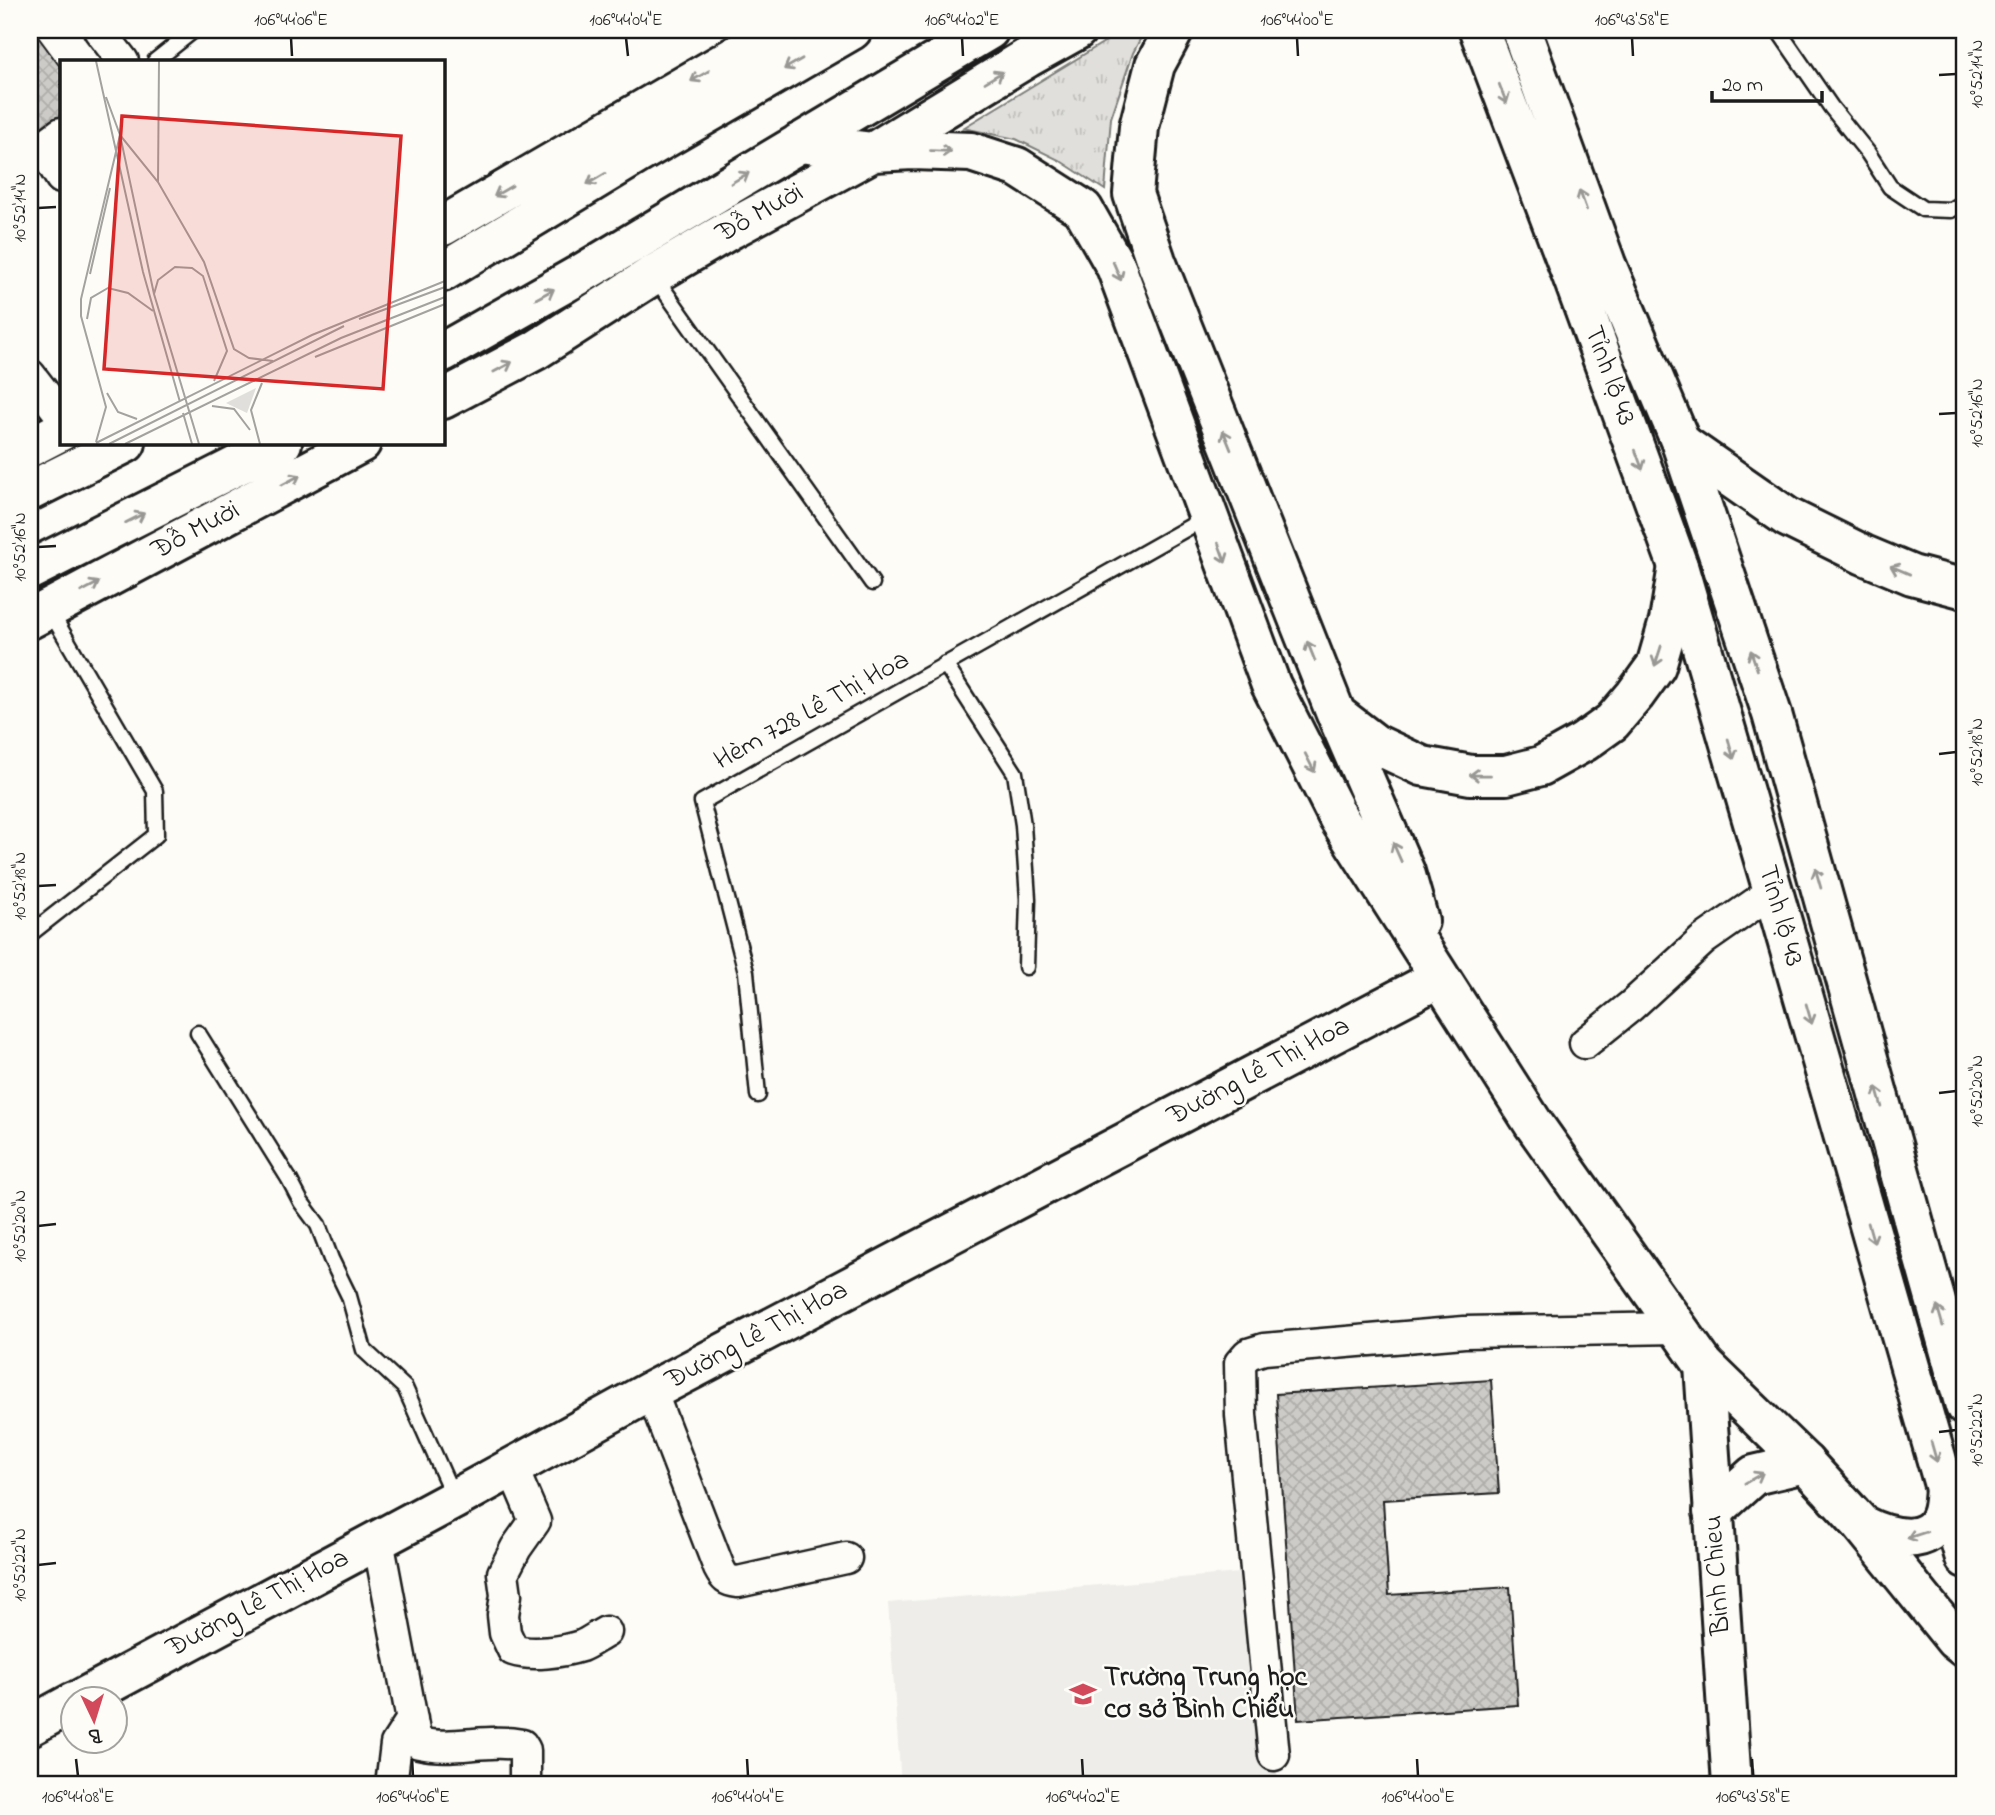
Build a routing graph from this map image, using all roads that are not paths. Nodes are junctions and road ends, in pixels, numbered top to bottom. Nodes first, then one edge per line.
1 (99, 30) edge
2 (194, 30) edge
3 (780, 30) edge
4 (852, 30) edge
5 (989, 30) edge
6 (1077, 30) edge
7 (1174, 30) edge
8 (1479, 30) edge
9 (1521, 30) edge
10 (1778, 30) edge
11 (121, 60) edge
12 (156, 60) edge
13 (799, 143) junction
14 (44, 145) edge
15 (873, 152) junction
16 (60, 176) edge
17 (1965, 202) edge
18 (444, 225) edge
19 (444, 271) edge
20 (1590, 273) junction
21 (653, 275) junction
22 (444, 351) edge
23 (30, 375) edge
24 (444, 398) edge
25 (60, 414) edge
26 (60, 432) edge
27 (1681, 443) junction
28 (124, 444) edge
29 (280, 444) edge
30 (359, 444) edge
31 (30, 447) edge
32 (30, 491) edge
33 (1208, 516) junction
34 (1678, 566) junction
35 (30, 570) edge
36 (872, 583) dead end
37 (1965, 589) edge
38 (40, 614) edge
39 (946, 664) junction
40 (1336, 714) junction
41 (1773, 891) junction
42 (30, 934) edge
43 (1026, 967) dead end
44 (1435, 971) junction
45 (198, 1033) dead end
46 (1585, 1043) dead end
47 (758, 1095) dead end
48 (1678, 1328) junction
49 (1704, 1365) junction
50 (651, 1391) junction
51 (1965, 1406) edge
52 (1805, 1463) junction
53 (512, 1467) junction
54 (1945, 1490) junction
55 (455, 1499) junction
56 (1713, 1512) junction
57 (1862, 1525) junction
58 (378, 1540) junction
59 (846, 1558) dead end
60 (1965, 1558) edge
61 (606, 1632) dead end
62 (1965, 1648) edge
63 (103, 1686) edge
64 (60, 1710) edge
65 (412, 1719) junction
66 (30, 1726) edge
67 (1274, 1755) dead end
68 (393, 1785) edge
69 (525, 1785) edge
70 (1732, 1785) edge

1 - 11 street
2 - 12 lane
3 -> 18 main road
4 -> 19 main road
5 - 13 main road, Đỗ Mười
15 -> 6 main road, Đỗ Mười
40 -> 7 main road
8 -> 20 main road
20 -> 9 main road
10 - 17 lane
13 - 15 main road
22 -> 13 main road, Đỗ Mười
14 - 16 street
15 - 21 main road, Đỗ Mười
15 -> 33 main road
20 - 27 main road, Tỉnh lộ 43
20 -> 34 main road, Tỉnh lộ 43
24 -> 21 main road, Đỗ Mười
21 - 36 lane
23 - 25 street
26 - 31 main road
37 -> 27 main road
51 -> 27 main road, Tỉnh lộ 43
28 - 32 main road
35 -> 29 main road, Đỗ Mười
38 -> 30 main road, Đỗ Mười
33 - 39 lane, Hèm 728 Lê Thị Hoa
33 -> 44 main road
34 -> 40 main road
34 -> 41 main road, Tỉnh lộ 43
38 - 42 lane
39 - 43 lane
39 - 47 lane, Hèm 728 Lê Thị Hoa
44 -> 40 main road
41 - 46 street
41 -> 54 main road, Tỉnh lộ 43
44 - 48 main road
44 - 50 main road, Đường Lê Thị Hoa
45 - 55 lane
48 - 49 main road
48 - 67 street
49 - 52 main road
49 - 56 main road, Binh Chieu
50 - 53 main road, Đường Lê Thị Hoa
50 - 59 street
56 -> 52 main road
52 - 57 main road
53 - 55 main road, Đường Lê Thị Hoa
53 - 61 street
54 -> 57 main road
54 - 60 main road, Tỉnh lộ 43
55 - 58 main road, Đường Lê Thị Hoa
56 - 70 main road, Binh Chieu
57 - 62 main road
58 - 63 main road, Đường Lê Thị Hoa
58 - 65 street
64 - 66 main road
65 - 68 street
65 - 69 street

